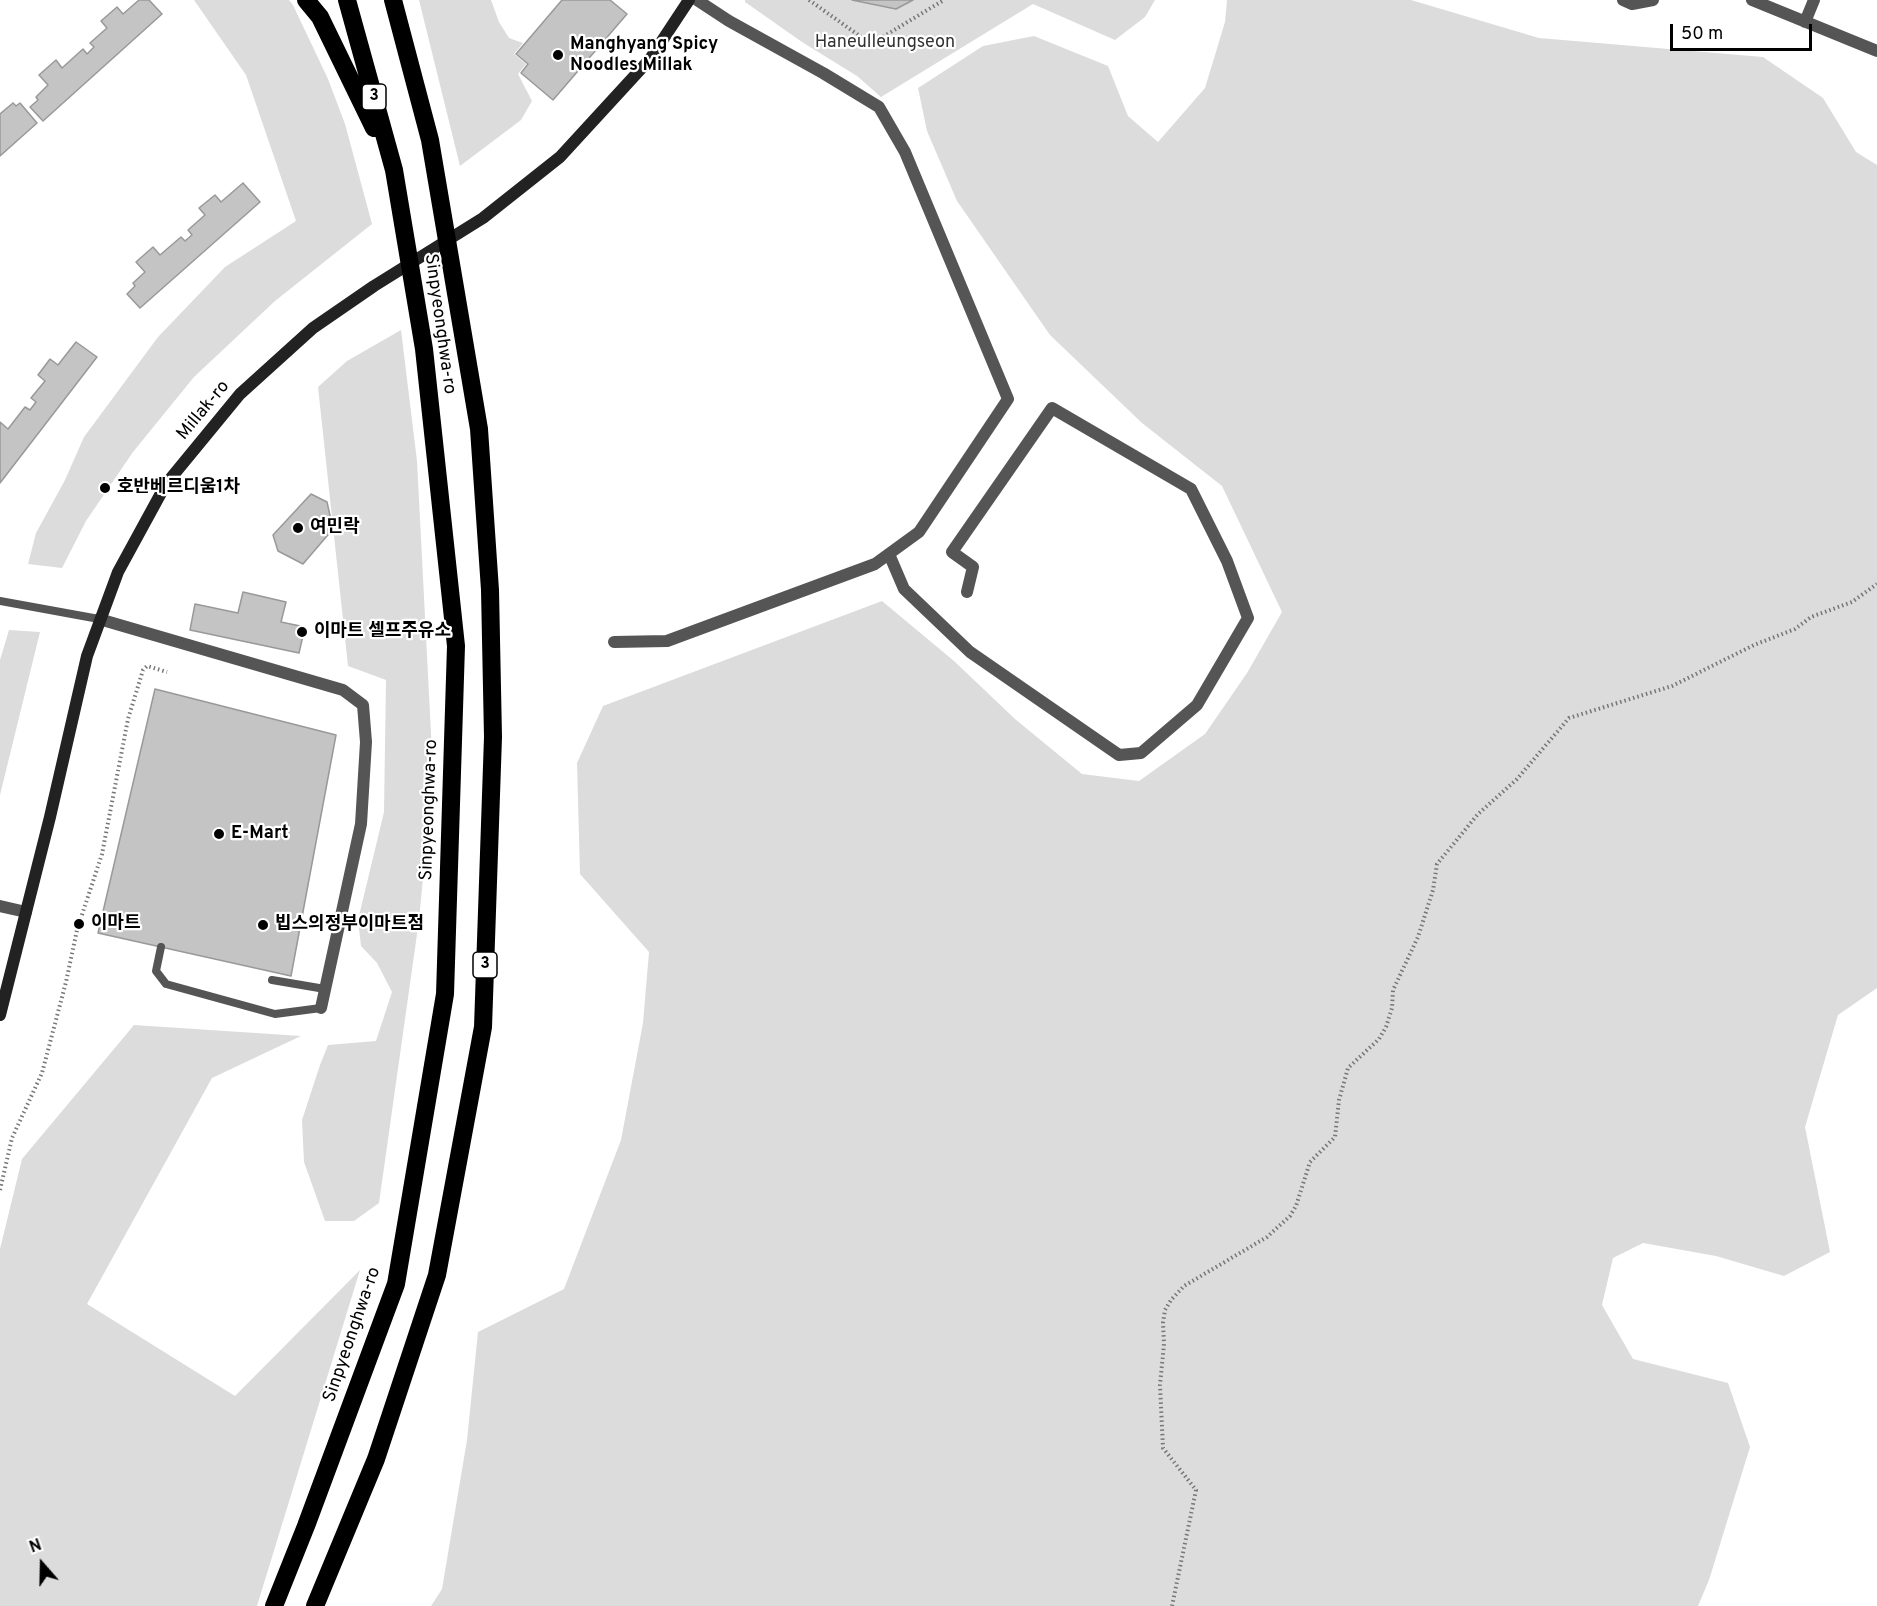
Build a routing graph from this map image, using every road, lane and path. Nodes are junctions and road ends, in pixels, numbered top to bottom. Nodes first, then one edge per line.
1 (306, 0) edge
2 (347, 0) edge
3 (393, 0) edge
4 (688, 0) edge
5 (697, 0) edge
6 (809, 0) edge
7 (944, 0) edge
8 (1623, 0) edge
9 (1653, 0) edge
10 (1752, 0) edge
11 (1814, 0) edge
12 (1805, 22) junction
13 (1877, 51) edge
14 (394, 170) junction
15 (889, 554) junction
16 (1877, 584) edge
17 (967, 592) dead end
18 (0, 601) edge
19 (99, 619) junction
20 (614, 642) dead end
21 (167, 672) dead end
22 (0, 906) edge
23 (26, 912) junction
24 (161, 947) dead end
25 (272, 980) dead end
26 (325, 989) junction
27 (321, 1008) joint
28 (0, 1015) edge
29 (0, 1190) edge
30 (274, 1606) edge
31 (315, 1606) edge
32 (1172, 1606) edge

1 - 14 highway
2 - 14 highway, Sinpyeonghwa-ro / 3
3 - 31 highway, Sinpyeonghwa-ro / 3
4 - 19 main road, Millak-ro
5 - 15 street
6 - 7 path
8 - 9 street
10 - 12 street
11 - 12 street
12 - 13 street
14 - 30 highway, Sinpyeonghwa-ro / 3
15 - 17 street
15 - 20 street
16 - 32 path
18 - 19 lane
19 - 23 main road, Millak-ro
19 - 26 street
21 - 29 path
22 - 23 street
23 - 28 main road, Millak-ro
24 - 27 lane
25 - 26 lane
26 - 27 street

